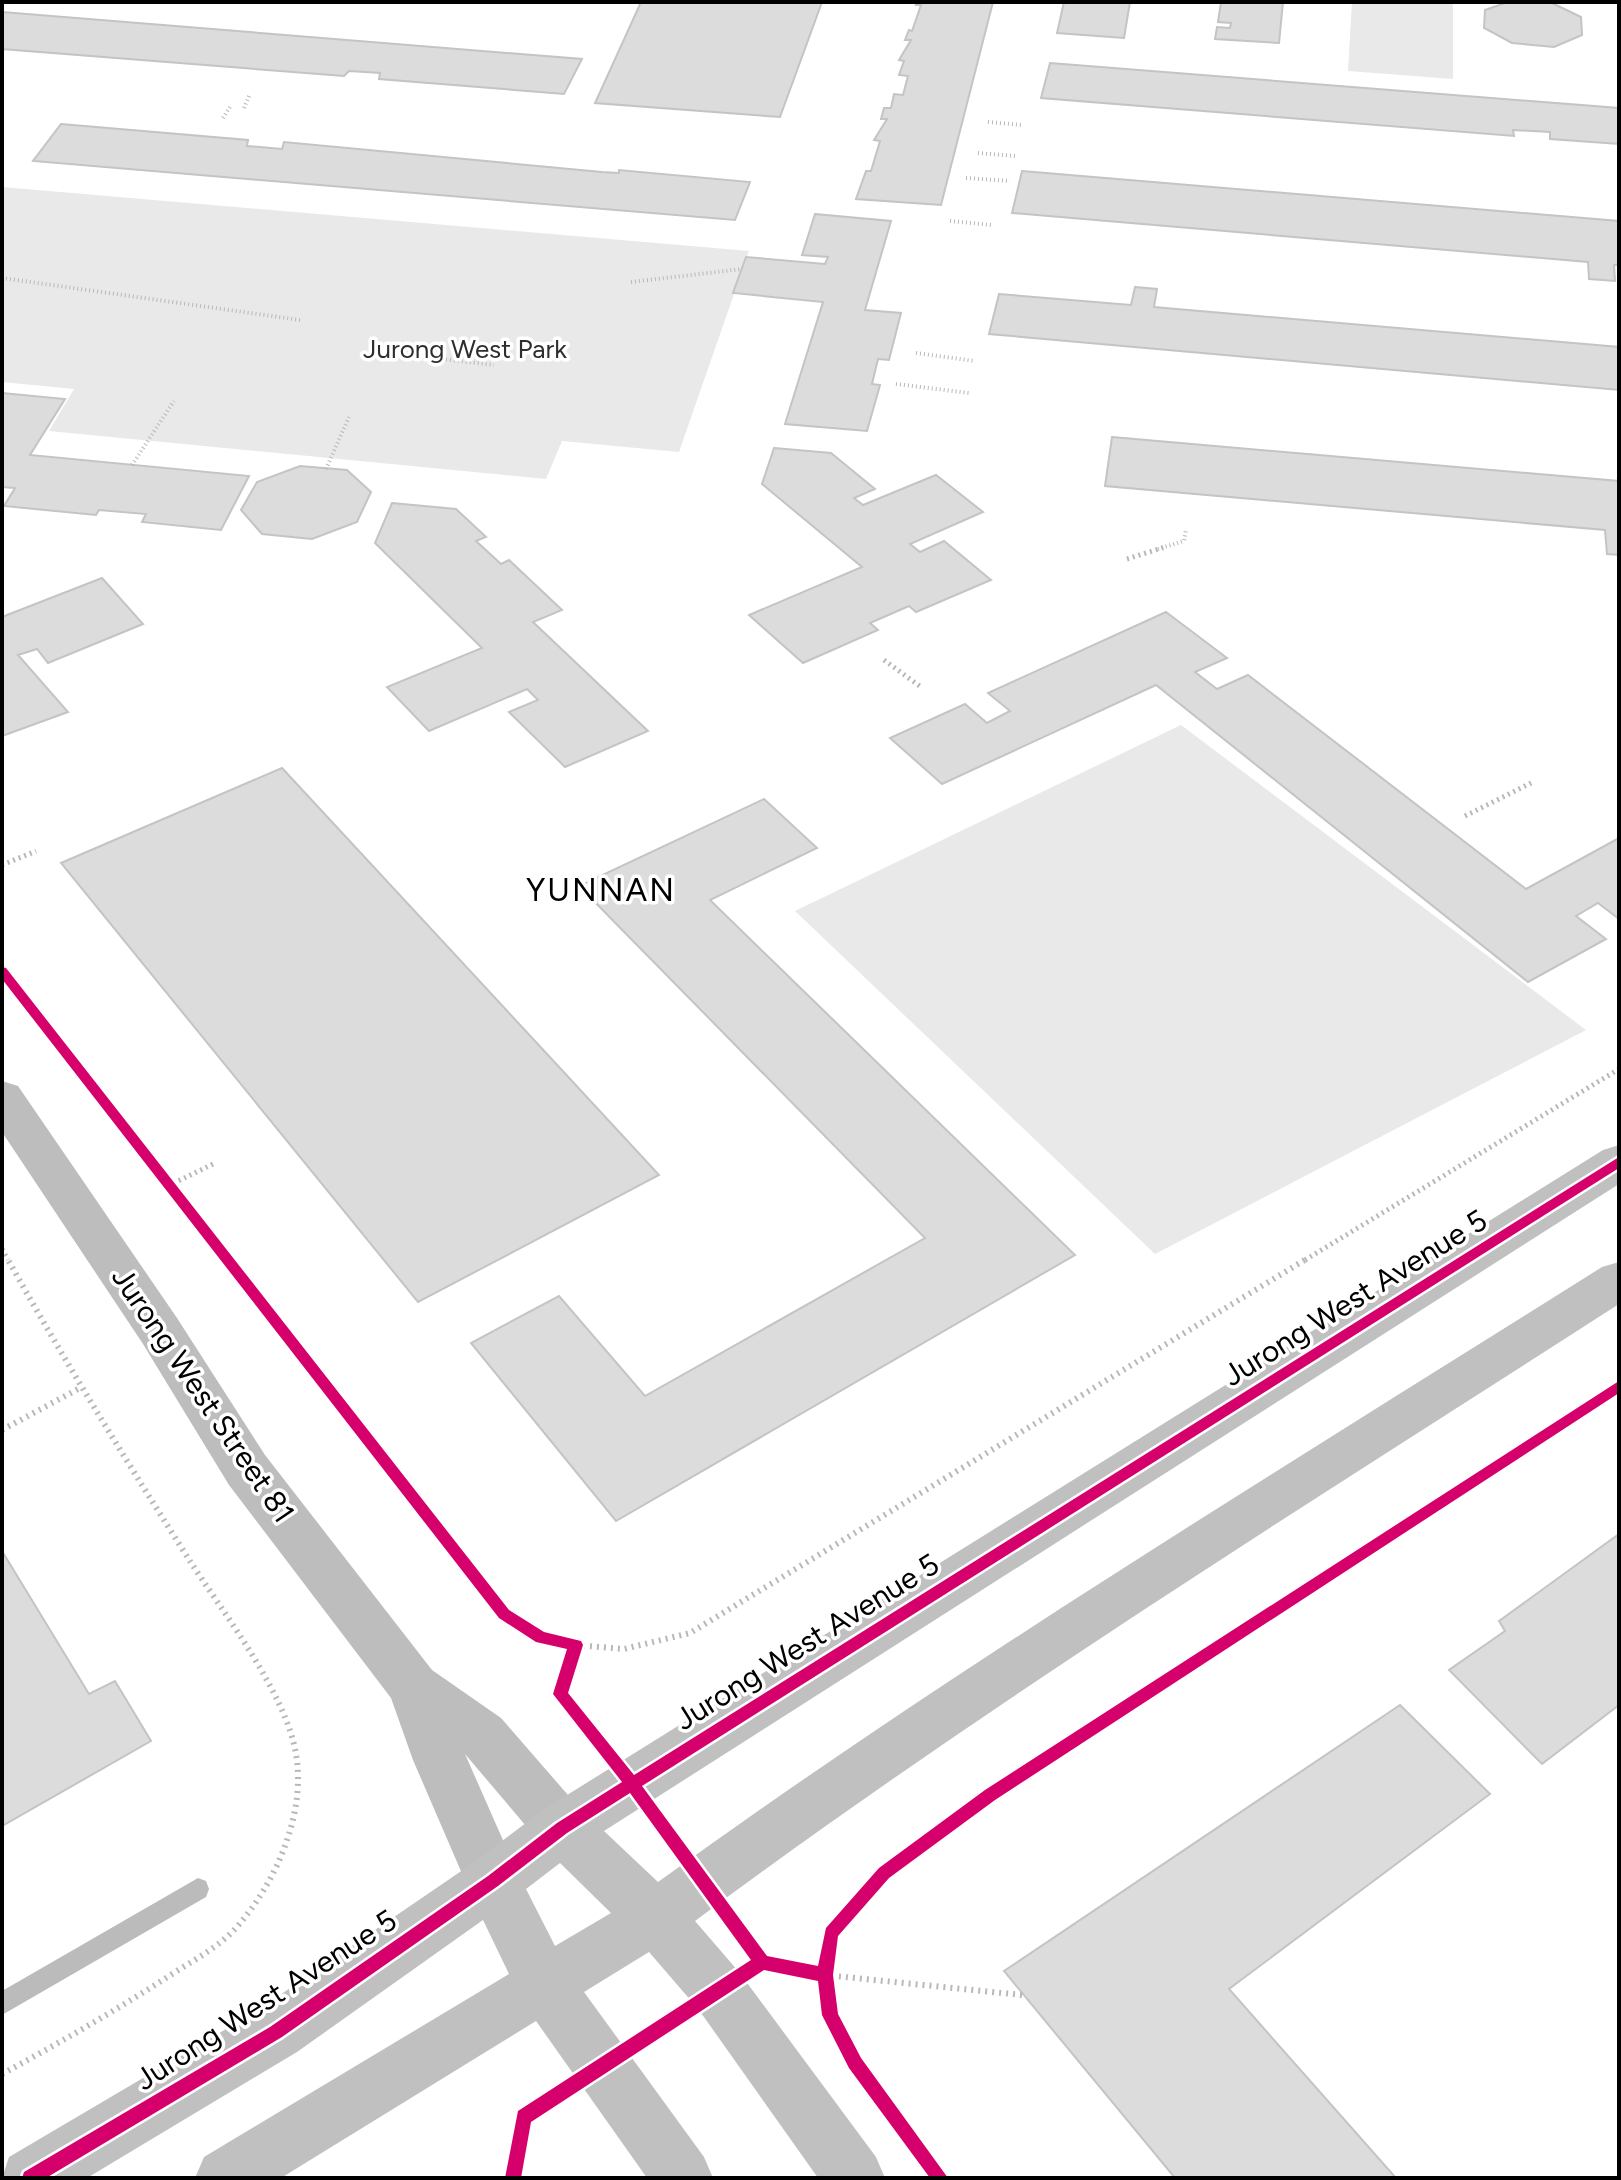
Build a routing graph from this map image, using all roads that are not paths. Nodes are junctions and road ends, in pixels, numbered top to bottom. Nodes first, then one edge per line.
1 (2, 1097) edge
2 (1619, 1162) edge
3 (1619, 1280) edge
4 (413, 1686) junction
5 (562, 1828) junction
6 (493, 1881) junction
7 (655, 1917) junction
8 (545, 1986) junction
9 (30, 2178) edge
10 (225, 2178) edge
11 (683, 2178) edge
12 (855, 2178) edge

1 - 4 street, Jurong West Street 81
2 - 5 street, Jurong West Avenue 5
3 - 7 street
4 - 5 street, Jurong West Street 81
4 - 6 street, Jurong West Street 81
5 - 6 street, Jurong West Avenue 5
5 - 7 street
6 - 8 street
6 - 9 street, Jurong West Avenue 5
7 - 8 street
7 - 12 street
8 - 10 street
8 - 11 street

